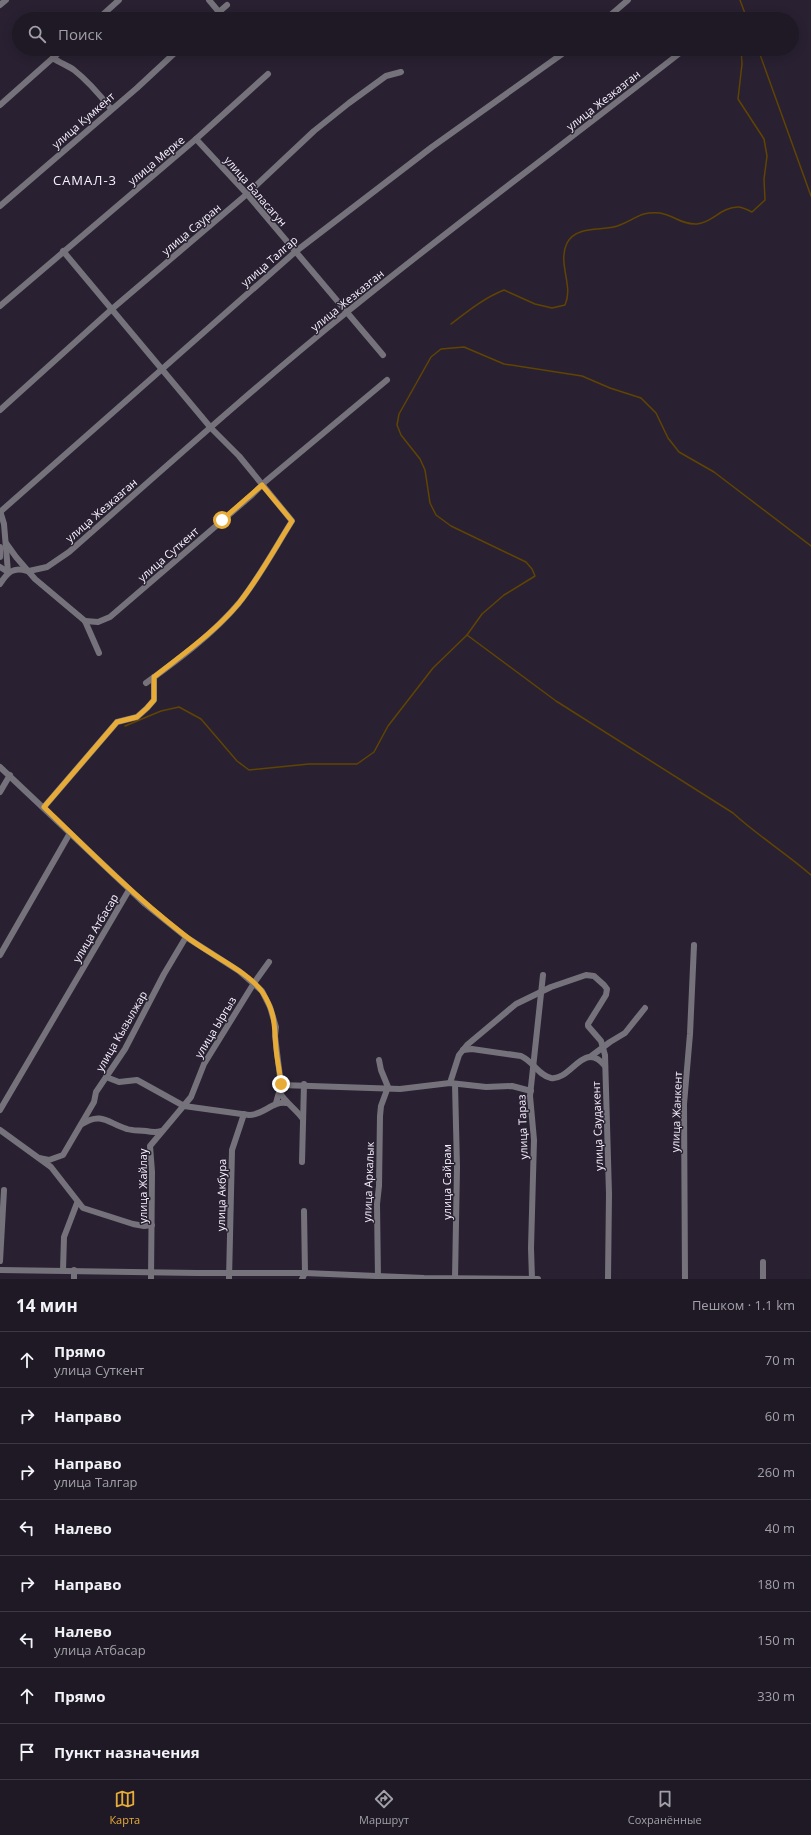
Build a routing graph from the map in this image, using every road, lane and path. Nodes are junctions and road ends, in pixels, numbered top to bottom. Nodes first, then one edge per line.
1 (6, 0) edge
2 (119, 0) edge
3 (209, 0) edge
4 (628, 0) edge
5 (0, 5) edge
6 (227, 5) dead end
7 (106, 12) edge
8 (219, 12) joint
9 (614, 12) edge
10 (171, 56) edge
11 (560, 56) edge
12 (676, 56) edge
13 (53, 58) joint
14 (401, 72) dead end
15 (268, 74) dead end
16 (0, 105) edge
17 (111, 109) junction
18 (196, 138) junction
19 (247, 194) junction
20 (0, 206) edge
21 (63, 251) junction
22 (294, 252) junction
23 (0, 306) edge
24 (112, 309) junction
25 (346, 313) junction
26 (384, 355) dead end
27 (162, 368) junction
28 (387, 380) dead end
29 (0, 410) edge
30 (211, 428) junction
31 (262, 485) junction
32 (0, 511) edge
33 (6, 543) junction
34 (0, 547) edge
35 (0, 558) edge
36 (0, 567) edge
37 (29, 571) junction
38 (8, 572) junction
39 (0, 584) edge
40 (85, 621) junction
41 (99, 653) dead end
42 (154, 677) junction
43 (146, 683) dead end
44 (0, 767) edge
45 (10, 775) junction
46 (0, 792) edge
47 (44, 807) junction
48 (70, 833) junction
49 (129, 890) junction
50 (186, 937) junction
51 (694, 945) dead end
52 (0, 955) edge
53 (269, 962) dead end
54 (543, 975) dead end
55 (254, 983) junction
56 (541, 992) junction
57 (645, 1008) dead end
58 (603, 1046) junction
59 (462, 1050) junction
60 (590, 1057) junction
61 (379, 1060) dead end
62 (533, 1065) junction
63 (605, 1066) junction
64 (106, 1077) junction
65 (281, 1084) junction
66 (304, 1084) junction
67 (453, 1084) junction
68 (388, 1088) junction
69 (531, 1091) junction
70 (280, 1093) junction
71 (276, 1103) junction
72 (286, 1103) junction
73 (184, 1106) junction
74 (0, 1110) edge
75 (244, 1114) junction
76 (303, 1119) junction
77 (82, 1124) junction
78 (0, 1130) edge
79 (161, 1131) junction
80 (148, 1132) junction
81 (151, 1144) junction
82 (39, 1158) junction
83 (302, 1162) dead end
84 (4, 1190) dead end
85 (77, 1203) junction
86 (304, 1211) dead end
87 (152, 1225) junction
88 (0, 1261) edge
89 (763, 1262) dead end
90 (0, 1270) edge
91 (63, 1270) junction
92 (74, 1270) junction
93 (151, 1272) junction
94 (229, 1276) edge
95 (303, 1276) edge
96 (378, 1277) edge
97 (455, 1278) edge
98 (74, 1279) edge
99 (151, 1279) edge
100 (532, 1279) edge
101 (538, 1279) edge
102 (608, 1279) edge
103 (685, 1279) edge
104 (763, 1279) edge

1 - 5 street
2 - 7 street
3 - 8 street
4 - 9 street
6 - 8 street
10 - 17 street, улица Кумкент
11 - 22 street, улица Талгар
12 - 25 street, улица Жезказган
13 - 16 street
13 - 17 street
14 - 19 street, улица Сауран
15 - 18 street, улица Мерке
17 - 20 street, улица Кумкент
18 - 19 street, улица Баласагун
18 - 21 street, улица Мерке
19 - 22 street, улица Баласагун
19 - 24 street, улица Сауран
21 - 23 street, улица Мерке
21 - 24 street
22 - 25 street, улица Баласагун
22 - 27 street, улица Талгар
24 - 27 street
24 - 29 street, улица Сауран
25 - 26 street, улица Баласагун
25 - 30 street, улица Жезказган
27 - 30 street
27 - 32 street, улица Талгар
28 - 31 street, улица Суткент
30 - 31 street
30 - 37 street, улица Жезказган
31 - 40 street, улица Суткент
31 - 42 street
32 - 33 street
33 - 37 street
33 - 38 street
34 - 35 street
36 - 38 street
37 - 38 street, улица Жезказган
37 - 40 street
38 - 39 street
40 - 41 street
42 - 43 street
42 - 47 street
44 - 45 street, улица Атбасар
45 - 46 street
45 - 47 street, улица Атбасар
47 - 48 street, улица Атбасар
48 - 49 street, улица Атбасар
48 - 52 street
49 - 50 street
49 - 74 street, улица Атбасар
50 - 55 street
50 - 64 street, улица Кызылжар
51 - 103 street, улица Жанкент
53 - 55 street, улица Ыргыз
54 - 56 street, улица Тараз
55 - 65 street
55 - 73 street, улица Ыргыз
56 - 58 street
56 - 59 street
56 - 62 street, улица Тараз
57 - 58 street
58 - 60 street
58 - 63 street, улица Саудакент
59 - 62 street
59 - 67 street, улица Сайрам
60 - 62 street
60 - 63 street
61 - 68 street
62 - 69 street, улица Тараз
63 - 102 street, улица Саудакент
64 - 73 street
64 - 77 street, улица Кызылжар
65 - 66 street
65 - 70 street
66 - 68 street
66 - 76 street
67 - 68 street
67 - 69 street
67 - 97 street, улица Сайрам
68 - 96 street, улица Аркалык
69 - 100 street, улица Тараз
70 - 71 street
70 - 72 street
71 - 72 street
71 - 75 street
72 - 76 street
73 - 75 street
73 - 79 street, улица Жайлау
75 - 94 street, улица Акбура
76 - 83 street
77 - 80 street
77 - 82 street, улица Кызылжар
78 - 82 street
79 - 80 street
79 - 81 street, улица Жайлау
80 - 81 street
81 - 87 street, улица Жайлау
82 - 85 street
84 - 88 street
85 - 87 street
85 - 91 street
86 - 95 street
87 - 93 street, улица Жайлау
89 - 104 street
90 - 91 street
91 - 92 street
92 - 93 street
92 - 98 street
93 - 94 street
93 - 99 street, улица Жайлау
94 - 95 street
95 - 96 street
96 - 97 street
97 - 100 street
100 - 101 street

